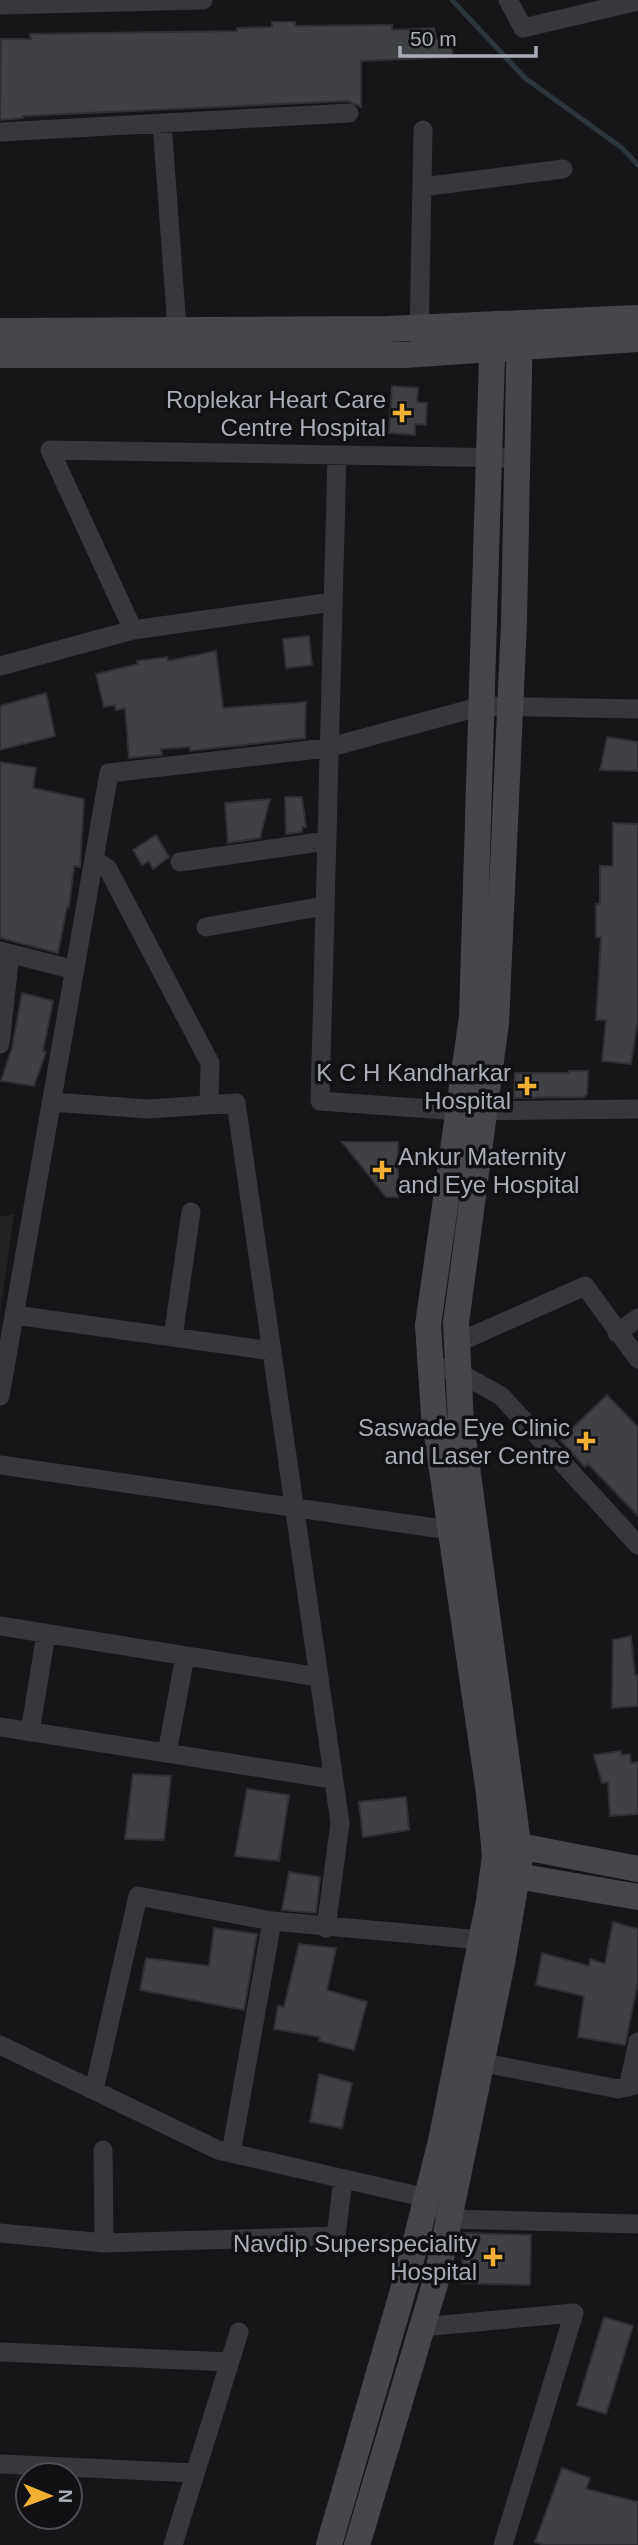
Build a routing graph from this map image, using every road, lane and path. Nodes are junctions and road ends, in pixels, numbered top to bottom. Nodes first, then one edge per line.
1 (203, 0) edge
2 (508, 0) edge
3 (147, 1) edge
4 (638, 1) edge
5 (0, 5) edge
6 (574, 8) edge
7 (349, 113) dead end
8 (162, 123) junction
9 (423, 130) dead end
10 (0, 132) edge
11 (563, 169) dead end
12 (422, 187) junction
13 (638, 317) edge
14 (0, 331) edge
15 (520, 335) junction
16 (493, 337) junction
17 (638, 339) edge
18 (419, 341) junction
19 (178, 342) junction
20 (0, 355) edge
21 (337, 455) junction
22 (489, 457) junction
23 (517, 458) junction
24 (332, 602) junction
25 (133, 630) junction
26 (0, 666) edge
27 (482, 706) junction
28 (510, 707) junction
29 (638, 709) edge
30 (327, 748) junction
31 (326, 841) junction
32 (94, 859) junction
33 (180, 862) dead end
34 (324, 906) junction
35 (206, 927) dead end
36 (5, 952) edge
37 (75, 970) junction
38 (0, 1044) edge
39 (52, 1102) junction
40 (209, 1105) junction
41 (638, 1109) edge
42 (472, 1110) junction
43 (191, 1212) dead end
44 (15, 1315) junction
45 (638, 1318) edge
46 (617, 1332) junction
47 (173, 1337) junction
48 (457, 1343) junction
49 (272, 1351) junction
50 (638, 1359) edge
51 (431, 1365) junction
52 (458, 1372) junction
53 (0, 1396) edge
54 (0, 1465) edge
55 (294, 1509) junction
56 (464, 1532) junction
57 (638, 1545) edge
58 (638, 1553) edge
59 (0, 1626) edge
60 (46, 1634) junction
61 (185, 1656) junction
62 (318, 1677) junction
63 (0, 1727) edge
64 (30, 1732) junction
65 (167, 1753) junction
66 (332, 1779) junction
67 (519, 1846) junction
68 (495, 1856) junction
69 (638, 1869) edge
70 (517, 1876) junction
71 (638, 1897) edge
72 (272, 1921) junction
73 (326, 1928) junction
74 (481, 1940) junction
75 (638, 2042) edge
76 (0, 2045) edge
77 (470, 2060) junction
78 (633, 2086) edge
79 (94, 2091) junction
80 (103, 2150) dead end
81 (231, 2153) junction
82 (344, 2179) junction
83 (427, 2198) junction
84 (449, 2219) junction
85 (638, 2224) edge
86 (0, 2233) edge
87 (104, 2243) junction
88 (422, 2327) junction
89 (239, 2332) dead end
90 (0, 2352) edge
91 (229, 2362) junction
92 (0, 2463) edge
93 (195, 2473) junction
94 (173, 2545) edge
95 (329, 2545) edge
96 (357, 2545) edge
97 (503, 2545) edge

1 - 3 street
2 - 6 street
3 - 5 street
4 - 6 street
7 - 8 street
8 - 10 street
8 - 19 street
9 - 12 street
11 - 12 street
12 - 18 street
13 - 15 street
14 - 19 street
15 - 16 street
15 - 17 street
15 - 23 street
16 - 18 street
16 - 22 street
18 - 19 street
19 - 20 street
21 - 22 street
21 - 24 street
21 - 25 street
22 - 23 street
22 - 27 street
23 - 28 street
24 - 25 street
24 - 30 street
25 - 26 street
27 - 28 street
27 - 30 street
27 - 42 street
28 - 29 street
28 - 42 street
30 - 31 street
30 - 32 street
31 - 33 street
31 - 34 street
32 - 37 street
32 - 40 street
34 - 35 street
34 - 42 street
36 - 37 street
36 - 38 street
37 - 39 street
39 - 40 street
39 - 44 street
40 - 49 street
41 - 42 street
42 - 48 street
42 - 51 street
43 - 47 street
44 - 47 street
44 - 53 street
45 - 46 street
46 - 48 street
46 - 50 street
47 - 49 street
48 - 52 street
49 - 55 street
51 - 52 street
51 - 56 street
52 - 56 street
52 - 57 street
54 - 55 street
55 - 56 street
55 - 62 street
56 - 67 street
56 - 68 street
57 - 58 street
59 - 60 street
60 - 61 street
60 - 64 street
61 - 62 street
61 - 65 street
62 - 66 street
63 - 64 street
64 - 65 street
65 - 66 street
66 - 73 street
67 - 68 street
67 - 69 street
67 - 70 street
68 - 70 street
68 - 74 street
70 - 71 street
70 - 77 street
72 - 73 street
72 - 79 street
72 - 81 street
73 - 74 street
74 - 77 street
75 - 78 street
76 - 79 street
77 - 78 street
77 - 83 street
77 - 84 street
79 - 81 street
80 - 87 street
81 - 82 street
82 - 83 street
82 - 87 street
83 - 84 street
83 - 95 street
84 - 85 street
84 - 88 street
86 - 87 street
88 - 96 street
88 - 97 street
89 - 91 street
90 - 91 street
91 - 93 street
92 - 93 street
93 - 94 street

